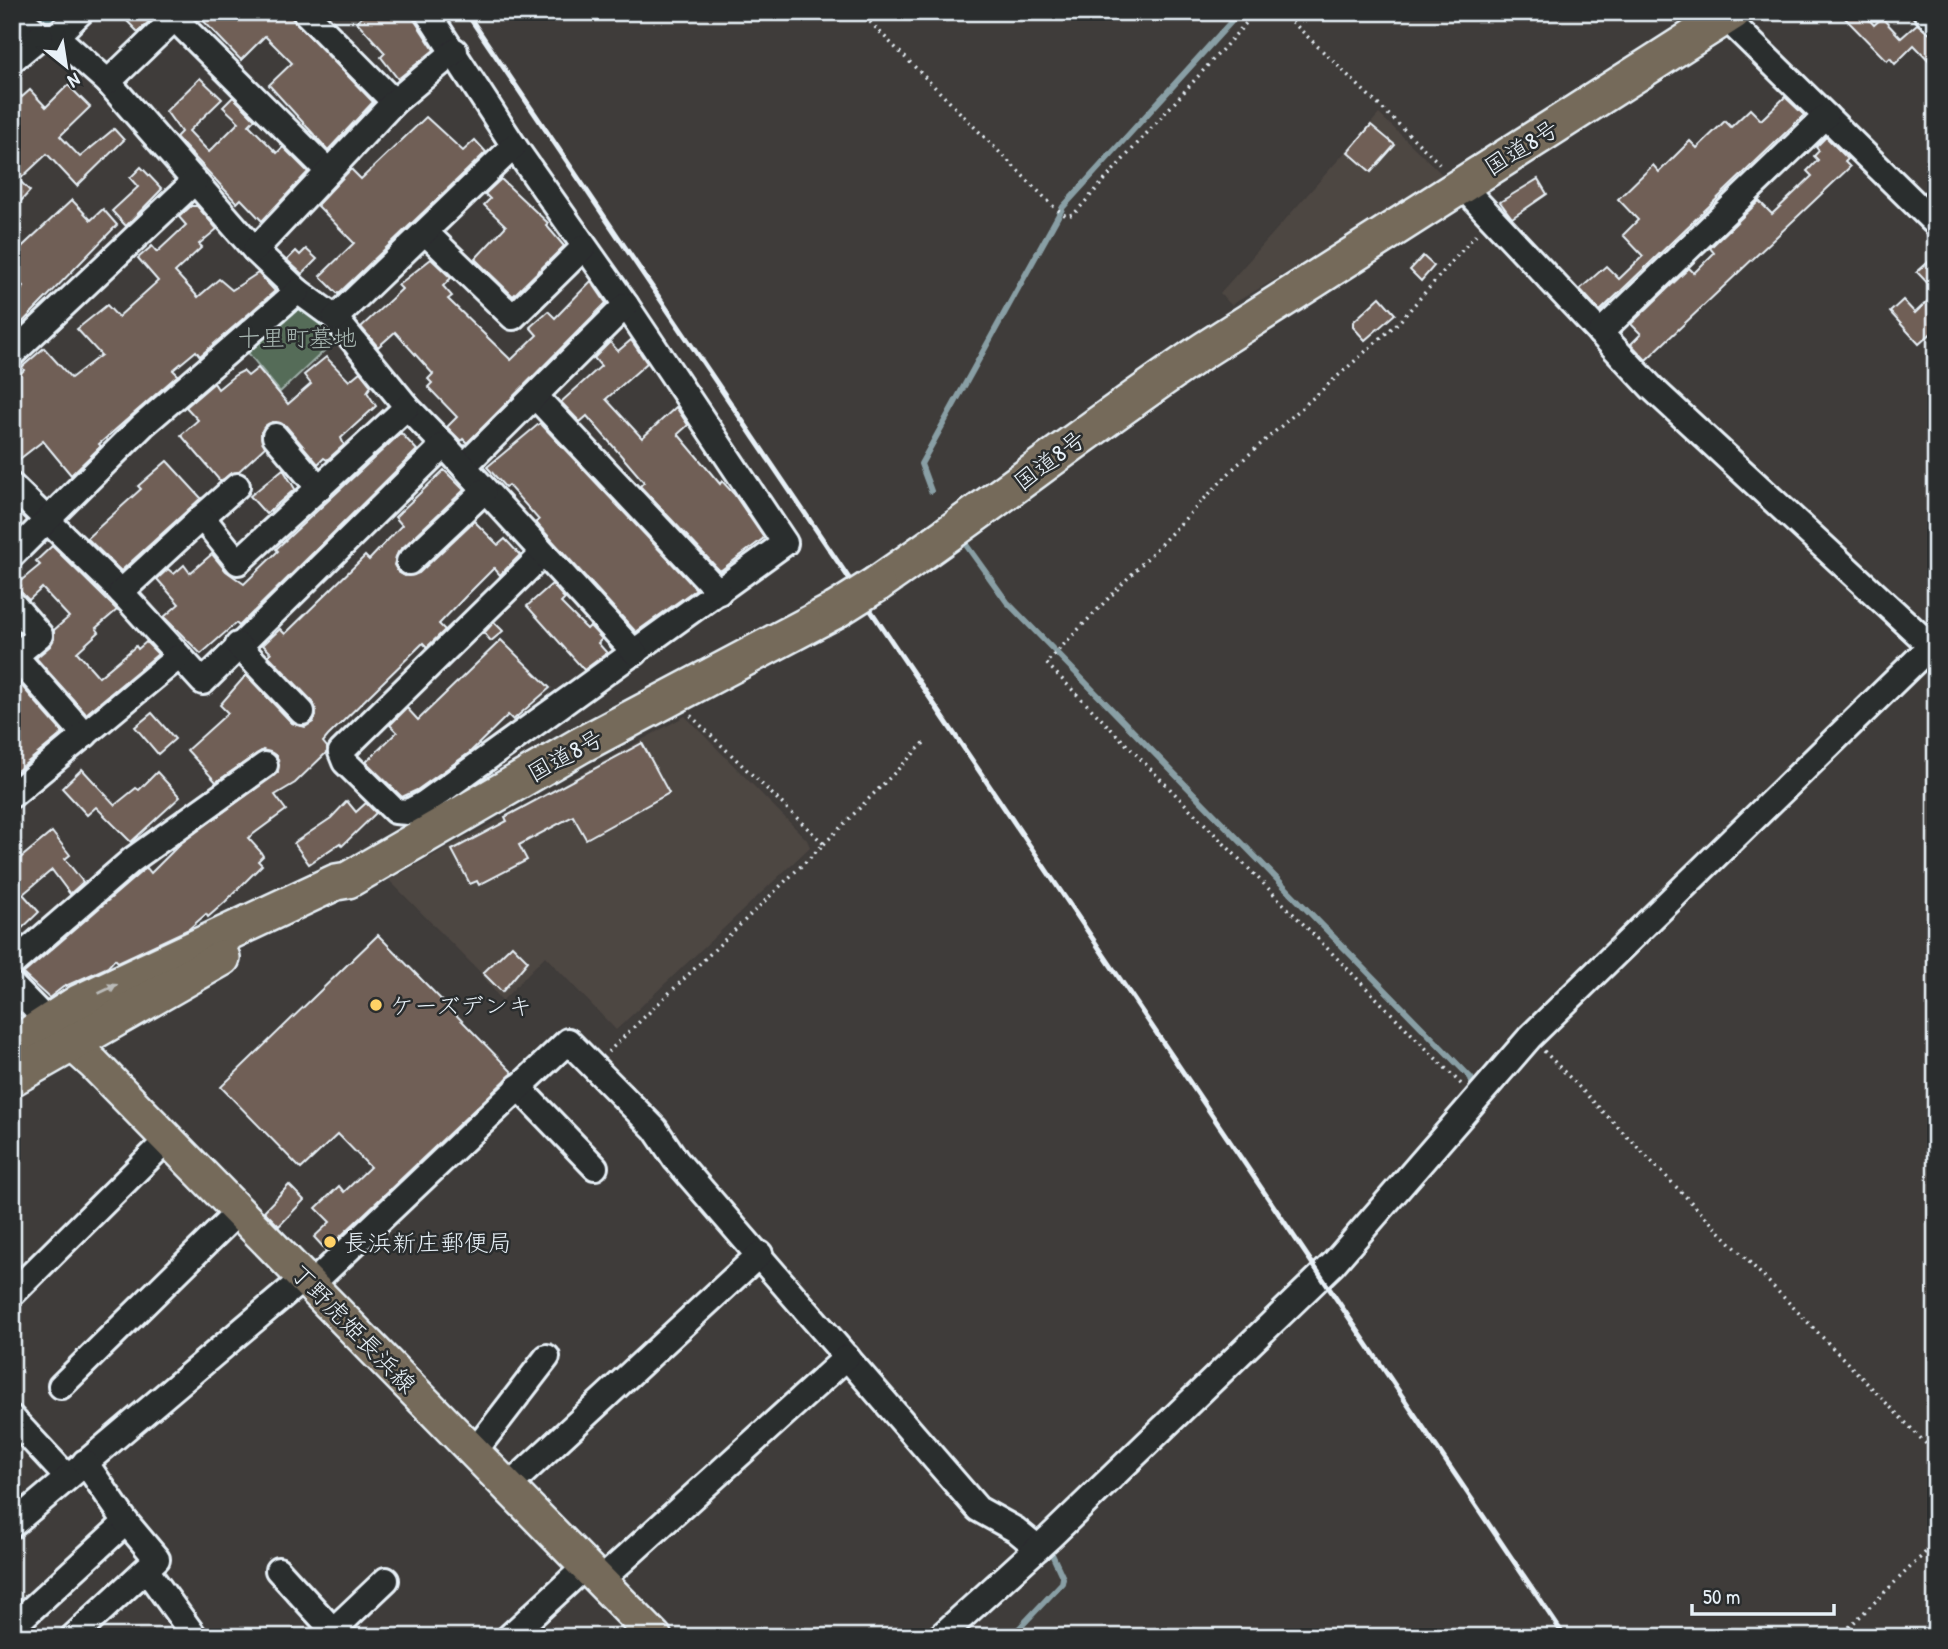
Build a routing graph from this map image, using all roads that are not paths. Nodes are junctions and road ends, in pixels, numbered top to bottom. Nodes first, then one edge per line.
1 (13, 12) edge
2 (81, 12) edge
3 (305, 12) edge
4 (427, 12) edge
5 (1726, 14) edge
6 (178, 15) edge
7 (49, 36) junction
8 (455, 51) junction
9 (12, 60) edge
10 (108, 82) junction
11 (394, 102) junction
12 (1826, 116) junction
13 (514, 146) junction
14 (327, 170) junction
15 (195, 181) junction
16 (1461, 185) junction
17 (1934, 219) edge
18 (425, 232) junction
19 (584, 247) junction
20 (255, 250) junction
21 (298, 291) junction
22 (626, 305) junction
23 (335, 318) junction
24 (1600, 333) junction
25 (12, 354) edge
26 (535, 396) junction
27 (407, 407) junction
28 (275, 436) dead end
29 (444, 445) junction
30 (464, 466) junction
31 (12, 486) edge
32 (237, 486) dead end
33 (319, 488) junction
34 (484, 491) junction
35 (202, 517) junction
36 (47, 518) junction
37 (543, 554) junction
38 (12, 555) edge
39 (409, 562) dead end
40 (121, 592) junction
41 (719, 592) junction
42 (12, 603) edge
43 (1933, 644) edge
44 (238, 645) junction
45 (635, 653) junction
46 (178, 657) junction
47 (302, 712) dead end
48 (85, 735) junction
49 (265, 765) dead end
50 (12, 795) edge
51 (12, 964) edge
52 (12, 985) edge
53 (59, 1034) junction
54 (13, 1069) edge
55 (518, 1087) junction
56 (167, 1140) junction
57 (595, 1167) dead end
58 (239, 1211) junction
59 (760, 1254) junction
60 (308, 1281) junction
61 (12, 1294) edge
62 (547, 1357) dead end
63 (847, 1357) junction
64 (61, 1386) dead end
65 (12, 1418) edge
66 (474, 1452) junction
67 (76, 1469) junction
68 (508, 1486) junction
69 (126, 1522) junction
70 (12, 1525) edge
71 (1038, 1548) junction
72 (278, 1570) dead end
73 (147, 1571) junction
74 (593, 1573) junction
75 (386, 1580) dead end
76 (12, 1627) edge
77 (330, 1633) edge
78 (73, 1637) edge
79 (195, 1637) edge
80 (509, 1637) edge
81 (655, 1637) edge
82 (940, 1637) edge

1 - 7 street
2 - 7 street
3 - 11 street
4 - 8 street
5 - 12 street
5 - 16 highway, 国道8号
6 - 10 street
6 - 14 street
7 - 9 street
7 - 10 street
8 - 11 street
8 - 13 street
10 - 15 street
11 - 14 street
12 - 17 street
12 - 24 street
13 - 18 street
13 - 19 street
14 - 20 street
15 - 20 street
15 - 25 street
16 - 24 street
16 - 53 highway, 国道8号, bridge
18 - 19 street
18 - 23 street
19 - 22 street
20 - 21 street
21 - 23 street
21 - 36 street
22 - 26 street
22 - 41 street
23 - 27 street
24 - 43 street
26 - 30 street
26 - 41 street
27 - 29 street
27 - 33 street
28 - 33 street
29 - 30 street
29 - 44 street
30 - 34 street
31 - 36 street
32 - 35 street
33 - 35 street
34 - 37 street
34 - 39 street
35 - 40 street
36 - 38 street
36 - 40 street
37 - 45 street
37 - 45 street
40 - 46 street
41 - 45 street
42 - 48 street
43 - 71 street
44 - 46 street
44 - 47 street
46 - 48 street
48 - 50 street
49 - 51 street
52 - 53 street
53 - 54 highway, 国道8号
53 - 56 main road, 丁野虎姫長浜線
55 - 57 street
55 - 59 street
55 - 60 street
56 - 58 main road, 丁野虎姫長浜線
56 - 61 street
58 - 60 main road, 丁野虎姫長浜線
58 - 64 street
59 - 63 street
59 - 68 street
60 - 66 main road, 丁野虎姫長浜線
60 - 67 street
62 - 66 street
63 - 71 street
63 - 74 street
65 - 67 street
66 - 68 main road, 丁野虎姫長浜線
67 - 69 street
67 - 70 street
68 - 74 main road, 丁野虎姫長浜線
69 - 73 street
69 - 76 street
71 - 82 street
72 - 77 street
73 - 78 street
73 - 79 street
74 - 80 street
74 - 81 main road, 丁野虎姫長浜線
75 - 77 street

